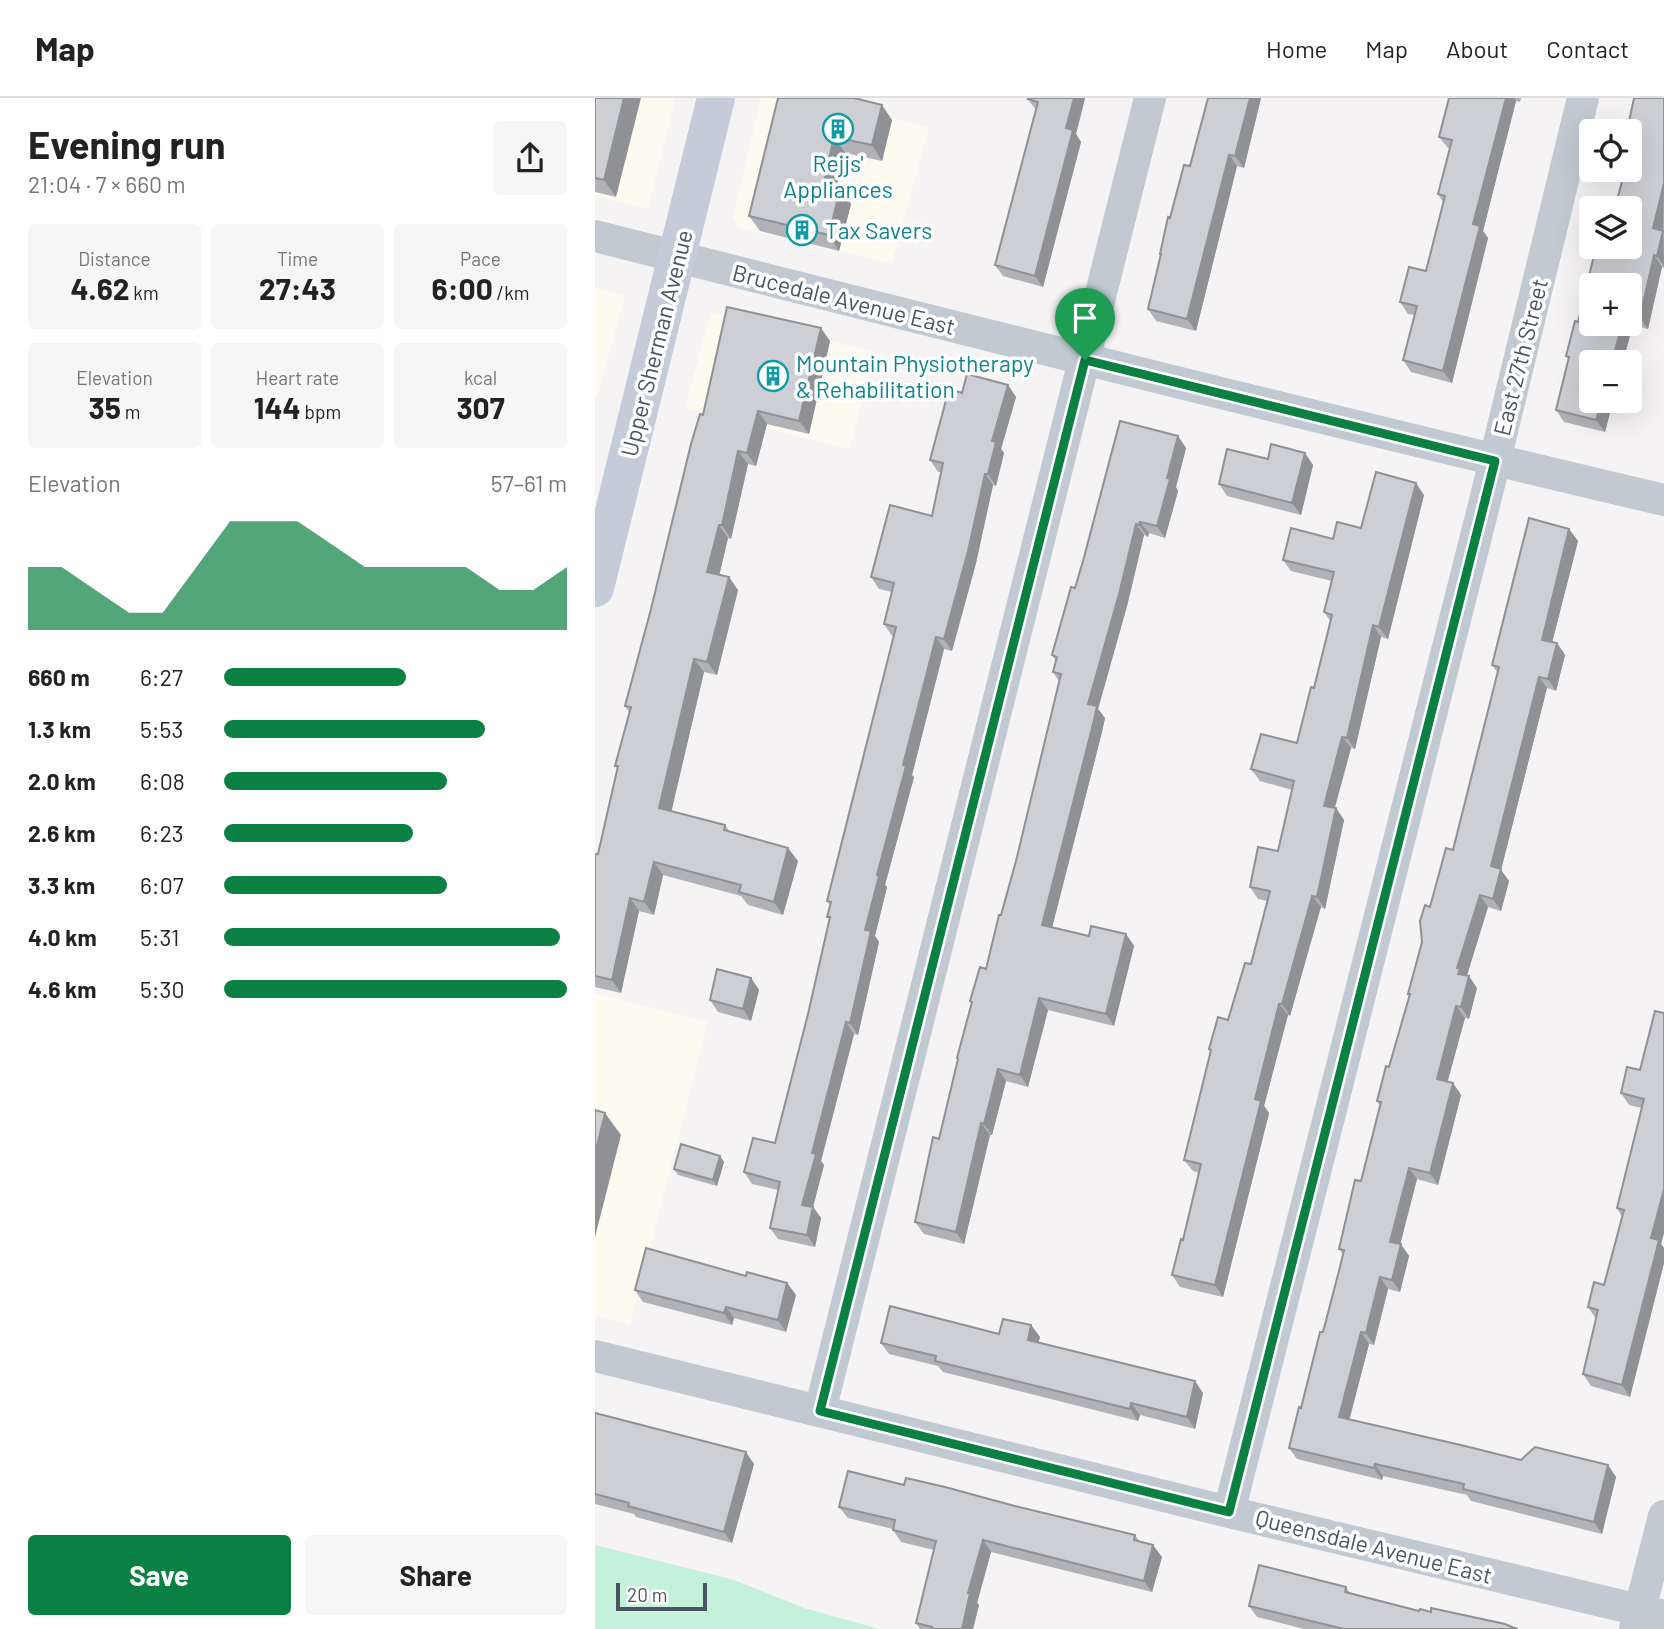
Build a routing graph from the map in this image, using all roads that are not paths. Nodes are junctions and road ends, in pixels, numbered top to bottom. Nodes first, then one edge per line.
1 (716, 98) edge
2 (1150, 98) edge
3 (1583, 98) edge
4 (595, 236) edge
5 (677, 257) junction
6 (1085, 360) junction
7 (1495, 461) junction
8 (1664, 500) edge
9 (595, 587) edge
10 (595, 1356) edge
11 (820, 1411) junction
12 (1229, 1512) junction
13 (1664, 1516) edge
14 (1647, 1619) edge

1 - 5 main road, Upper Sherman Avenue
2 - 6 street
3 - 7 street, East 27th Street
4 - 5 street, Brucedale Avenue East
5 - 6 street, Brucedale Avenue East
5 - 9 main road, Upper Sherman Avenue
6 - 7 street, Brucedale Avenue East
6 - 11 street
7 - 8 street, Brucedale Avenue East
7 - 12 street, East 27th Street
10 - 11 street, Queensdale Avenue East
11 - 12 street, Queensdale Avenue East
12 - 14 street, Queensdale Avenue East
13 - 14 street

